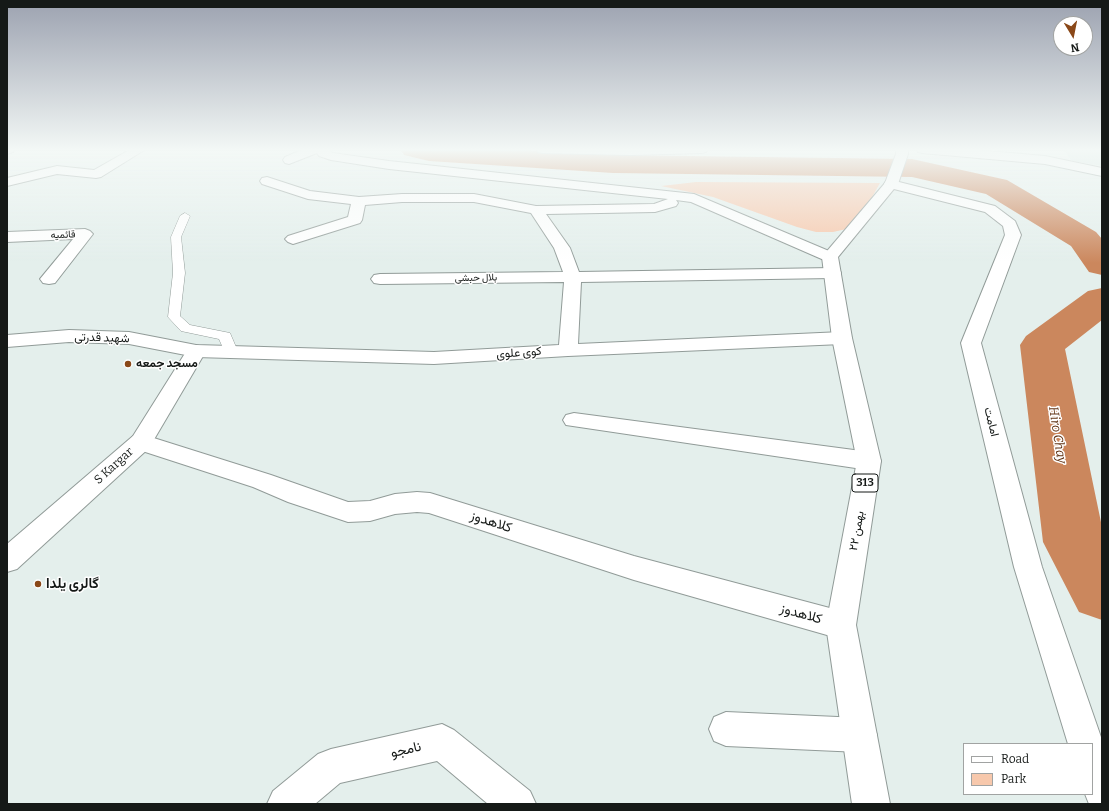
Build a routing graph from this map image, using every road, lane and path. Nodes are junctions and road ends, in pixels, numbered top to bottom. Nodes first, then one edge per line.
1 (285, 187) edge
2 (591, 187) edge
3 (889, 187) edge
4 (902, 187) edge
5 (694, 198) junction
6 (359, 201) junction
7 (536, 210) junction
8 (185, 216) dead end
9 (7, 237) edge
10 (293, 239) dead end
11 (831, 265) junction
12 (573, 277) junction
13 (49, 279) dead end
14 (380, 280) dead end
15 (842, 338) junction
16 (7, 341) edge
17 (568, 350) junction
18 (196, 351) junction
19 (232, 354) junction
20 (574, 420) dead end
21 (141, 442) junction
22 (869, 461) junction
23 (7, 561) edge
24 (841, 625) junction
25 (726, 729) dead end
26 (860, 735) junction
27 (1086, 743) edge
28 (1093, 764) edge
29 (1102, 791) edge
30 (286, 804) edge
31 (517, 804) edge
32 (871, 804) edge

1 - 6 street
2 - 5 street
3 - 11 street
4 - 27 street, امامت
5 - 7 street
5 - 11 street
6 - 7 street
6 - 10 street
7 - 12 street
8 - 19 lane
9 - 13 street, قائمیه
11 - 12 street, بلال حبشی
11 - 15 street, ۲۲ بهمن / 313
12 - 14 street, بلال حبشی
12 - 17 street
15 - 17 street, کوی علوی
15 - 22 street, ۲۲ بهمن / 313
16 - 18 street, شهید قدرتی
17 - 19 street, کوی علوی
18 - 19 street, کوی علوی
18 - 21 street, S Kargar
20 - 22 street
21 - 23 street, S Kargar
21 - 24 street, کلاهدوز
22 - 24 street, ۲۲ بهمن / 313
24 - 26 street, ۲۲ بهمن / 313
25 - 26 street
26 - 32 street, ۲۲ بهمن / 313
28 - 29 street
30 - 31 street, نامجو

